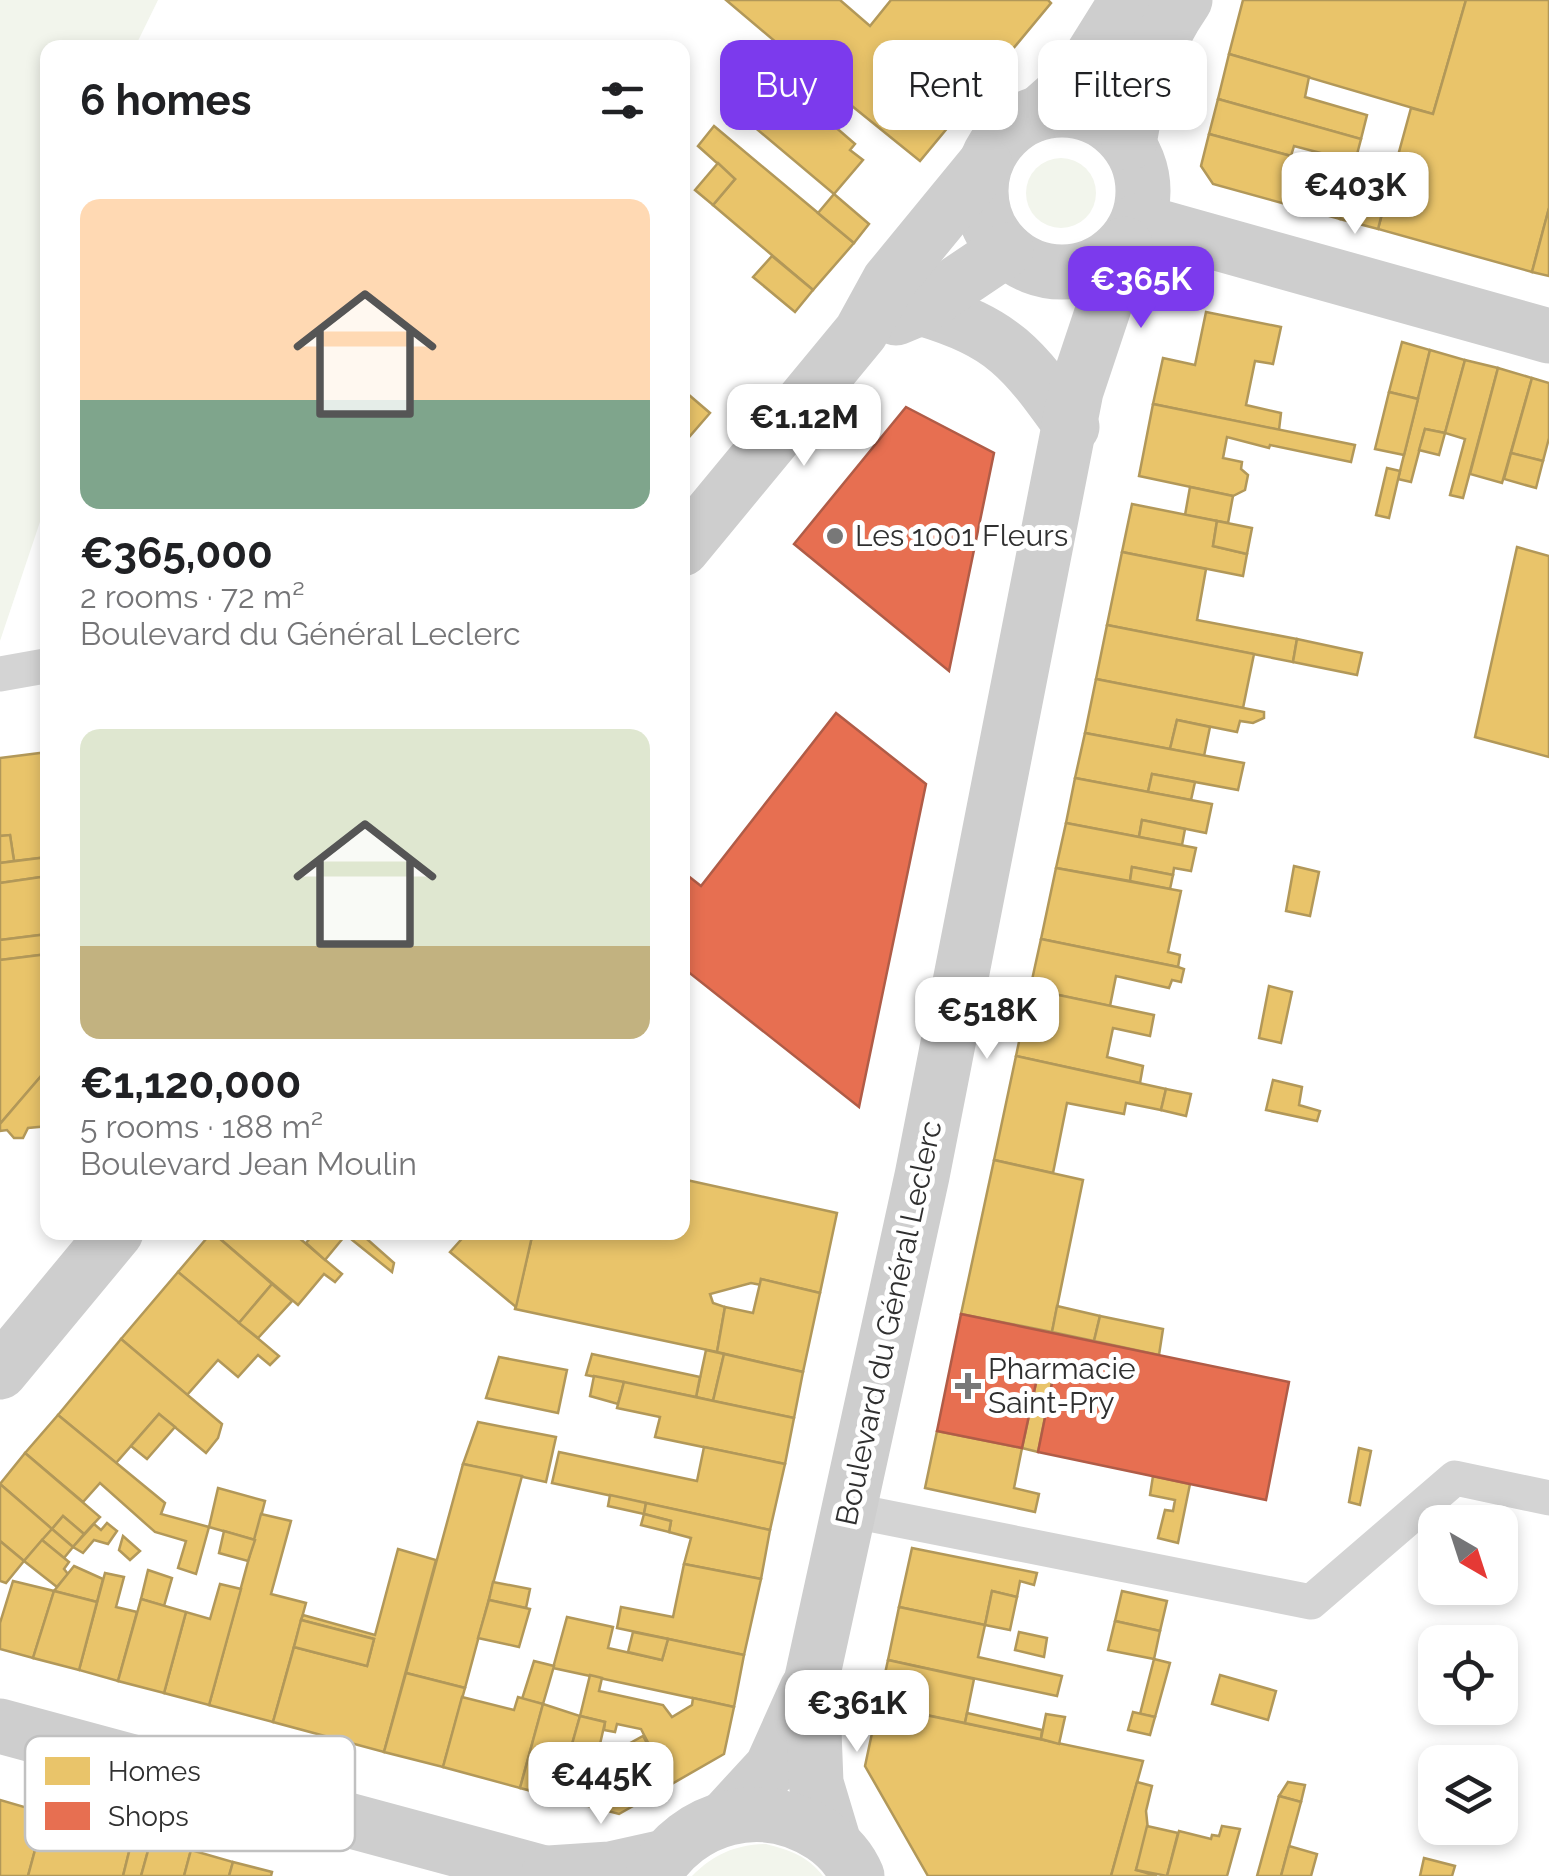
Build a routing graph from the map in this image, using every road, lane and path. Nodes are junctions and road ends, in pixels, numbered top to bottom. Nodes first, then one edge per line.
1 (1127, 0) edge
2 (1184, 0) edge
3 (1102, 40) edge
4 (1038, 113) edge
5 (1115, 130) edge
6 (1128, 143) junction
7 (986, 164) junction
8 (1132, 232) junction
9 (1006, 250) junction
10 (1055, 272) junction
11 (920, 308) junction
12 (861, 332) junction
13 (1549, 336) edge
14 (1074, 409) junction
15 (690, 539) edge
16 (40, 667) edge
17 (0, 674) edge
18 (109, 1240) edge
19 (0, 1372) edge
20 (1549, 1498) edge
21 (848, 1510) junction
22 (812, 1678) junction
23 (0, 1726) edge
24 (37, 1736) edge
25 (727, 1816) junction
26 (355, 1821) edge
27 (846, 1860) edge
28 (659, 1867) edge
29 (552, 1874) edge

1 - 3 street
2 - 6 street
4 - 7 street
5 - 6 street
6 - 8 street
7 - 9 street
7 - 12 street
8 - 10 street
8 - 13 street
8 - 14 street, Boulevard du Général Leclerc
9 - 10 street
9 - 11 street
10 - 14 street, Boulevard du Général Leclerc
11 - 12 street
11 - 14 street
12 - 15 street
14 - 21 street, Boulevard du Général Leclerc
16 - 17 lane
18 - 19 street
20 - 21 lane
21 - 22 street, Boulevard du Général Leclerc
22 - 25 street
22 - 27 street, Boulevard du Général Leclerc
23 - 24 street
25 - 27 street
25 - 28 street
26 - 29 street
28 - 29 street

